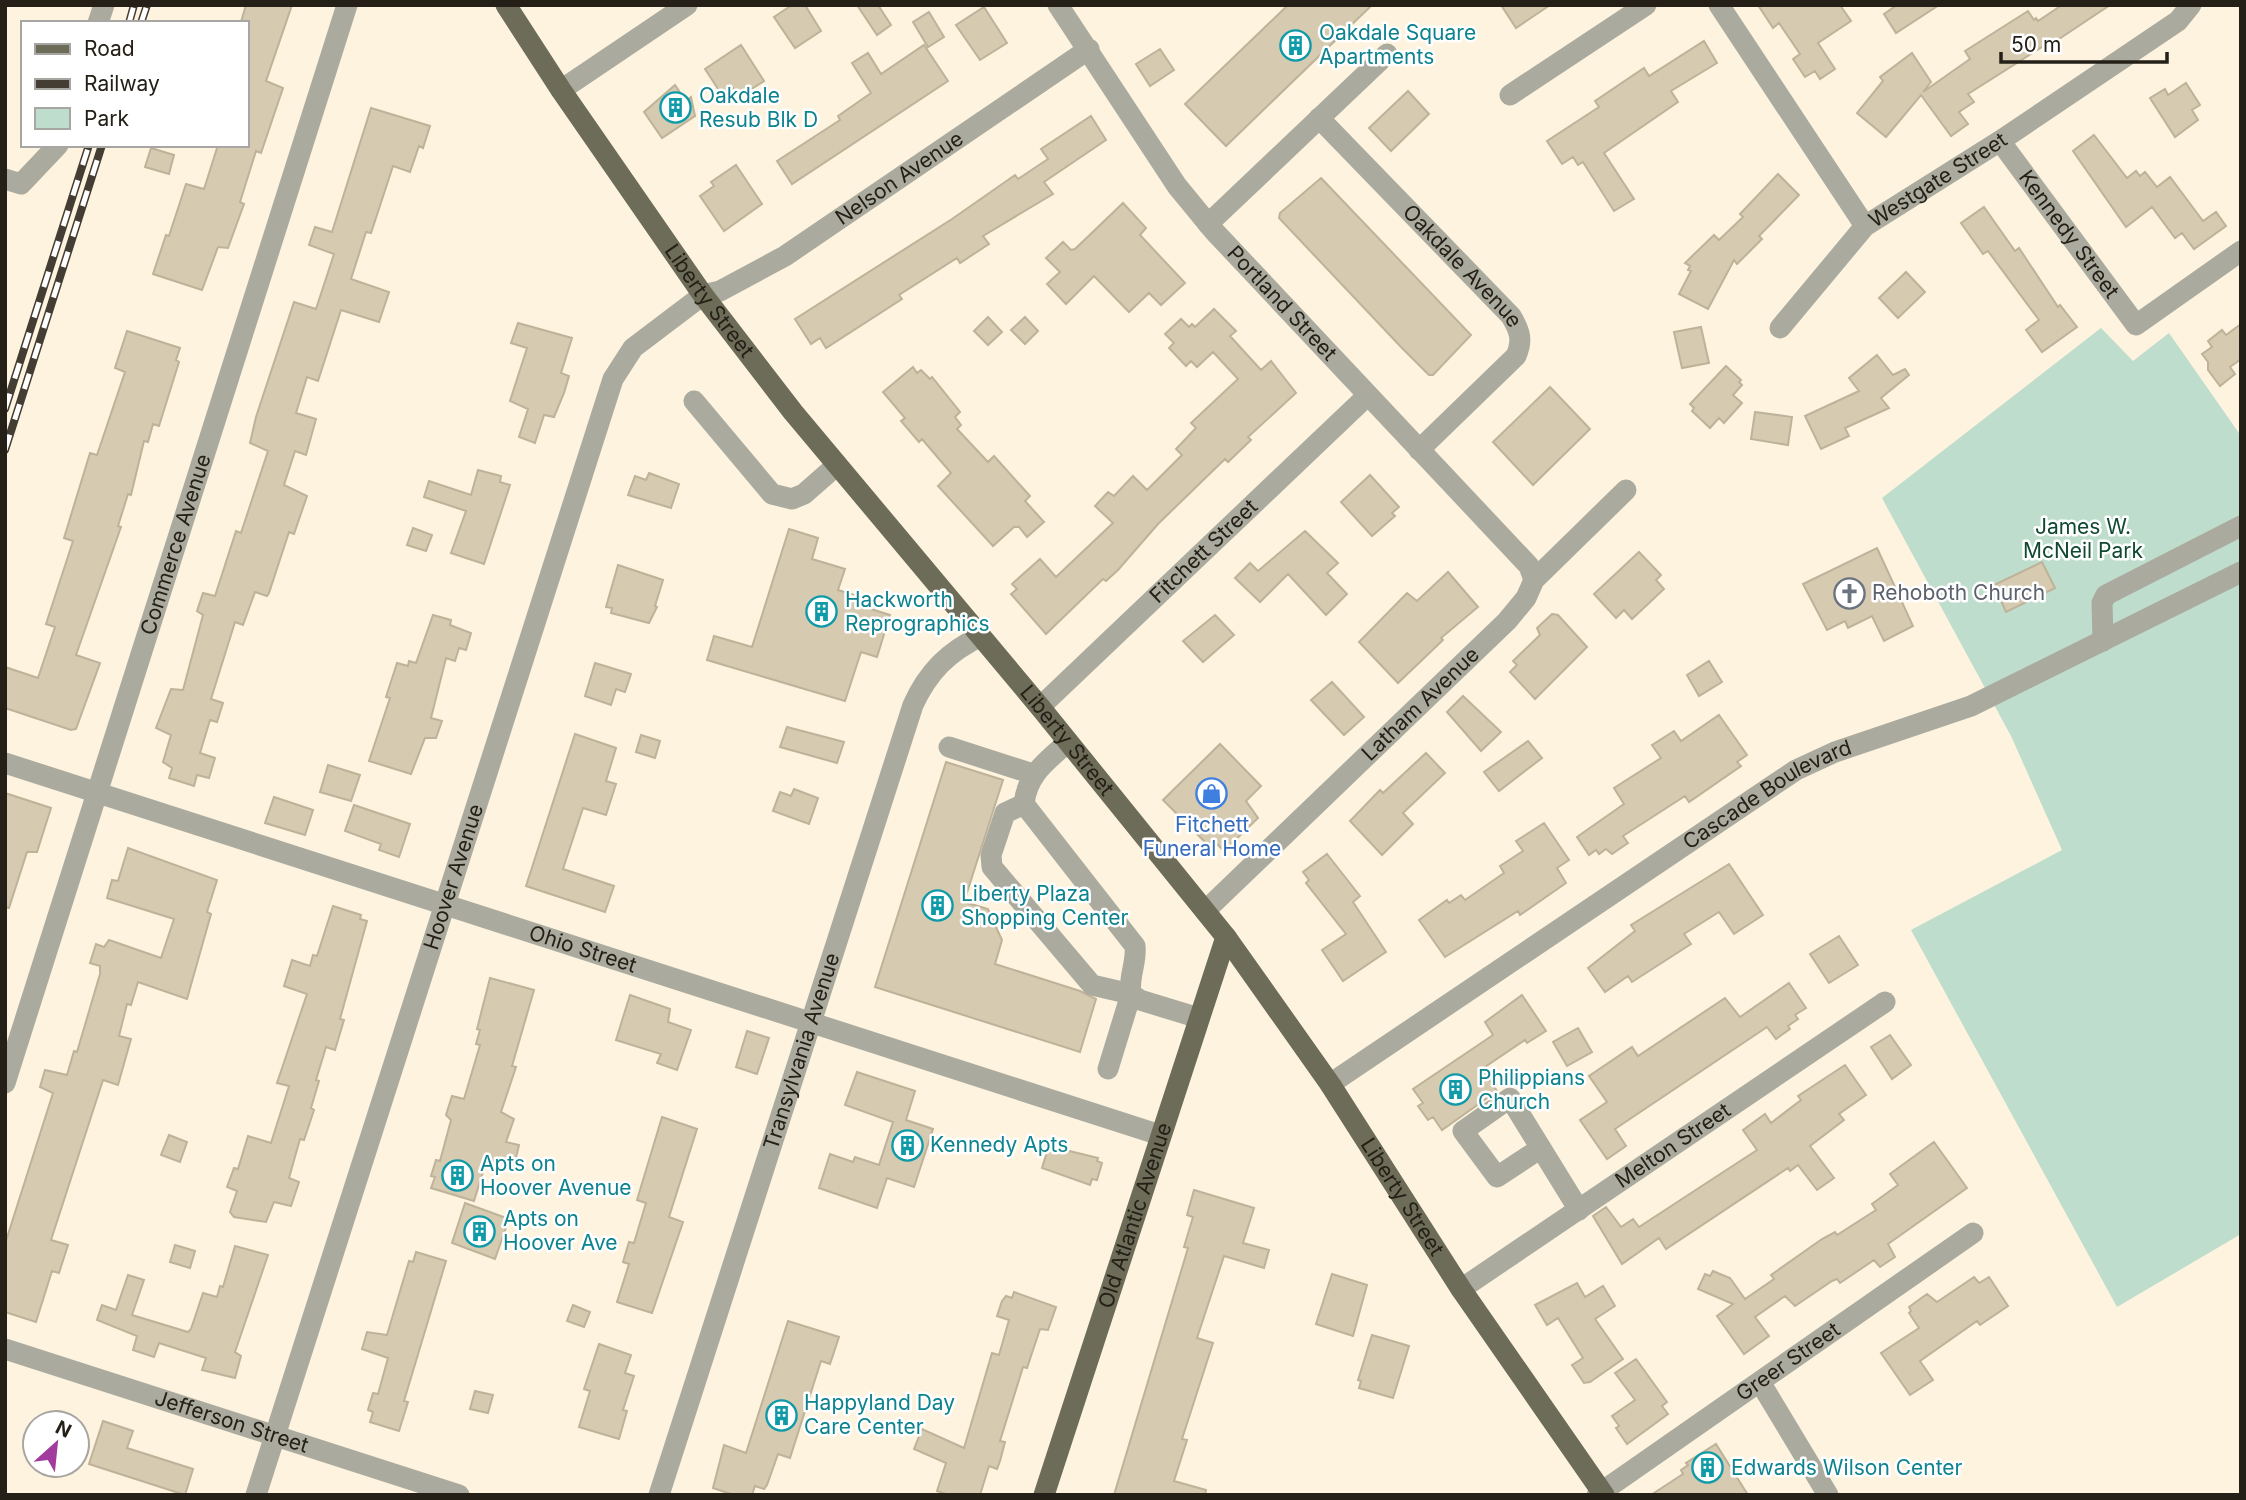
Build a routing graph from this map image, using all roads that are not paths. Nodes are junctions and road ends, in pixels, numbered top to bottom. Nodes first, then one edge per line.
1 (347, 5) edge
2 (506, 5) edge
3 (687, 5) edge
4 (1058, 5) edge
5 (1646, 5) edge
6 (1719, 5) edge
7 (2191, 5) edge
8 (1089, 49) junction
9 (1387, 54) dead end
10 (561, 90) junction
11 (1510, 95) dead end
12 (1319, 118) junction
13 (2000, 141) junction
14 (56, 147) edge
15 (13, 182) edge
16 (1208, 224) junction
17 (1866, 226) junction
18 (2241, 251) edge
19 (703, 295) junction
20 (1780, 328) dead end
21 (1367, 396) junction
22 (694, 401) dead end
23 (1419, 450) junction
24 (837, 464) junction
25 (1626, 490) dead end
26 (2241, 526) edge
27 (2241, 572) edge
28 (1534, 580) junction
29 (981, 636) junction
30 (2103, 641) junction
31 (1040, 707) junction
32 (1068, 741) junction
33 (949, 747) dead end
34 (5, 763) edge
35 (1033, 774) junction
36 (97, 793) junction
37 (1024, 804) junction
38 (446, 906) junction
39 (1205, 911) junction
40 (1226, 937) junction
41 (1131, 994) junction
42 (1885, 1002) dead end
43 (1199, 1018) junction
44 (811, 1022) junction
45 (1108, 1069) dead end
46 (5, 1083) edge
47 (1330, 1084) junction
48 (1160, 1135) junction
49 (1541, 1148) dead end
50 (1579, 1210) junction
51 (1973, 1233) dead end
52 (1461, 1289) junction
53 (5, 1349) edge
54 (1760, 1382) junction
55 (275, 1435) junction
56 (1601, 1494) edge
57 (256, 1495) edge
58 (459, 1495) edge
59 (659, 1495) edge
60 (1044, 1495) edge
61 (1828, 1495) edge

1 - 36 street, Commerce Avenue
2 - 10 main road, Liberty Street
3 - 10 street
4 - 8 street, Portland Street
5 - 11 street
6 - 17 street, Westgate Street
7 - 13 street, Westgate Street
8 - 16 street, Portland Street
8 - 19 street, Nelson Avenue
9 - 12 street
10 - 19 main road, Liberty Street
12 - 16 street
12 - 23 street, Oakdale Avenue
13 - 17 street, Westgate Street
13 - 18 street, Kennedy Street
14 - 15 street
16 - 21 street, Portland Street
17 - 20 street
19 - 24 main road, Liberty Street
19 - 38 street, Hoover Avenue
21 - 23 street, Portland Street
21 - 31 street, Fitchett Street
22 - 24 street
23 - 28 street, Portland Street
24 - 29 main road, Liberty Street
25 - 28 street, Latham Avenue
26 - 30 street
27 - 30 street, Cascade Boulevard
28 - 39 street, Latham Avenue
29 - 31 main road, Liberty Street
29 - 44 street, Transylvania Avenue
30 - 47 street, Cascade Boulevard
31 - 32 main road, Liberty Street
32 - 35 street
32 - 39 main road, Liberty Street
33 - 35 street
34 - 36 street, Ohio Street
35 - 37 street
36 - 38 street, Ohio Street
36 - 46 street, Commerce Avenue
37 - 41 street
37 - 41 street
38 - 44 street, Ohio Street
38 - 55 street, Hoover Avenue
39 - 40 main road, Liberty Street
40 - 43 main road, Old Atlantic Avenue
40 - 47 main road, Liberty Street
41 - 43 street
41 - 45 street
42 - 50 street, Melton Street
43 - 48 main road, Old Atlantic Avenue
44 - 48 street, Ohio Street
44 - 59 street, Transylvania Avenue
47 - 52 main road, Liberty Street
48 - 60 main road, Old Atlantic Avenue
49 - 50 street
50 - 52 street, Melton Street
51 - 54 street, Greer Street
52 - 56 main road, Liberty Street
53 - 55 street, Jefferson Street
54 - 56 street, Greer Street
54 - 61 street
55 - 57 street, Hoover Avenue
55 - 58 street, Jefferson Street

